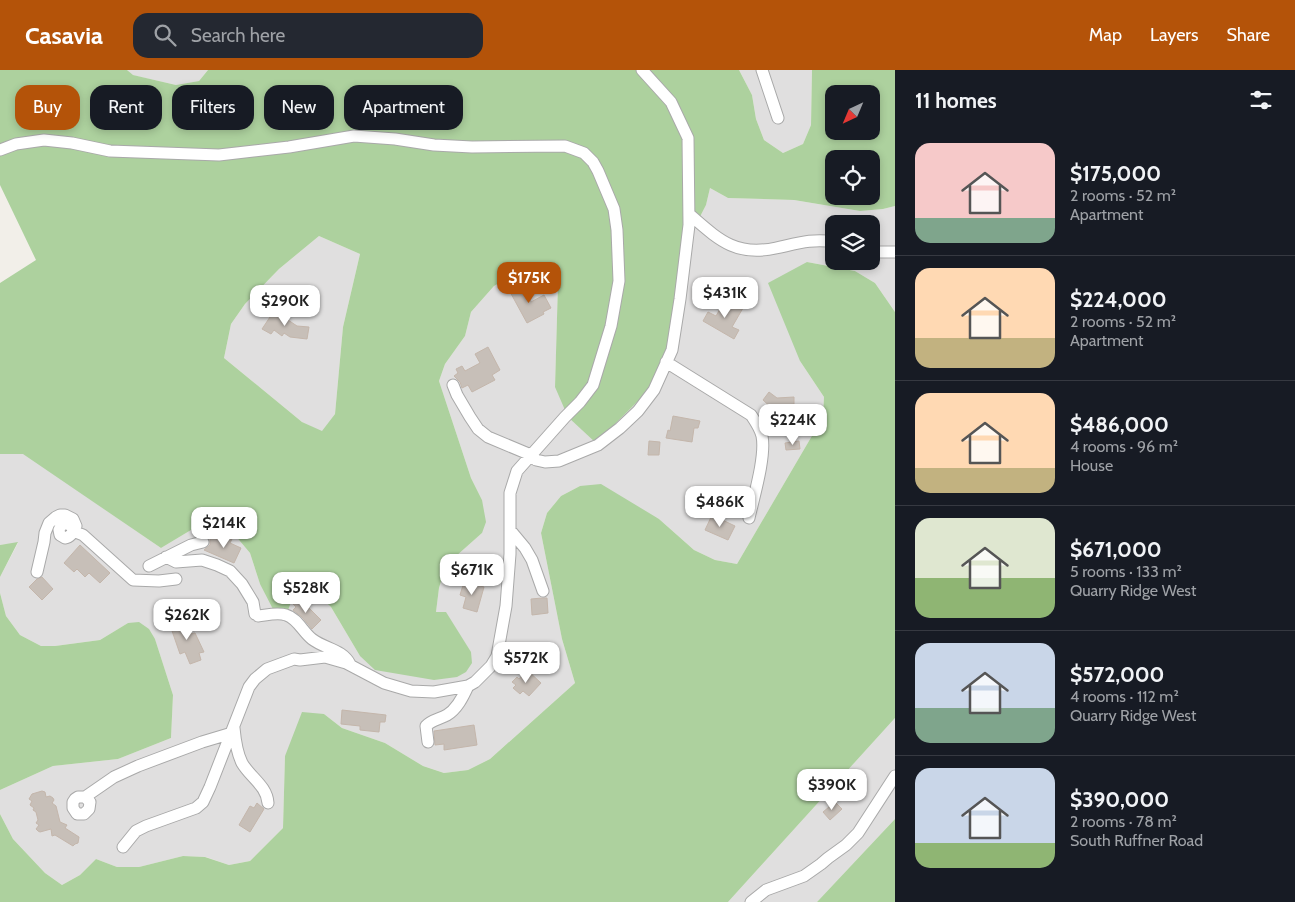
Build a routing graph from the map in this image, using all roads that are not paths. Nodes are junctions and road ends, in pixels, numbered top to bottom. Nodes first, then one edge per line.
1 (642, 70) edge
2 (762, 70) edge
3 (778, 118) dead end
4 (0, 150) edge
5 (689, 214) junction
6 (825, 240) edge
7 (895, 252) edge
8 (880, 253) edge
9 (666, 362) junction
10 (453, 385) dead end
11 (531, 455) junction
12 (749, 518) dead end
13 (510, 530) junction
14 (203, 542) dead end
15 (166, 557) junction
16 (149, 566) dead end
17 (37, 572) dead end
18 (176, 579) dead end
19 (543, 591) dead end
20 (351, 666) junction
21 (468, 686) junction
22 (233, 730) junction
23 (428, 742) dead end
24 (895, 776) edge
25 (85, 797) dead end
26 (268, 803) dead end
27 (123, 847) dead end
28 (751, 902) edge

1 - 5 street
2 - 3 street
4 - 11 street
5 - 6 street
5 - 9 street
7 - 8 street
9 - 11 street
9 - 12 street
10 - 11 street
11 - 13 street
13 - 19 street
13 - 21 street
14 - 15 street
15 - 16 street
15 - 20 street
17 - 18 street
20 - 21 street
20 - 22 street
21 - 23 street
22 - 25 street
22 - 26 street
22 - 27 street
24 - 28 street

